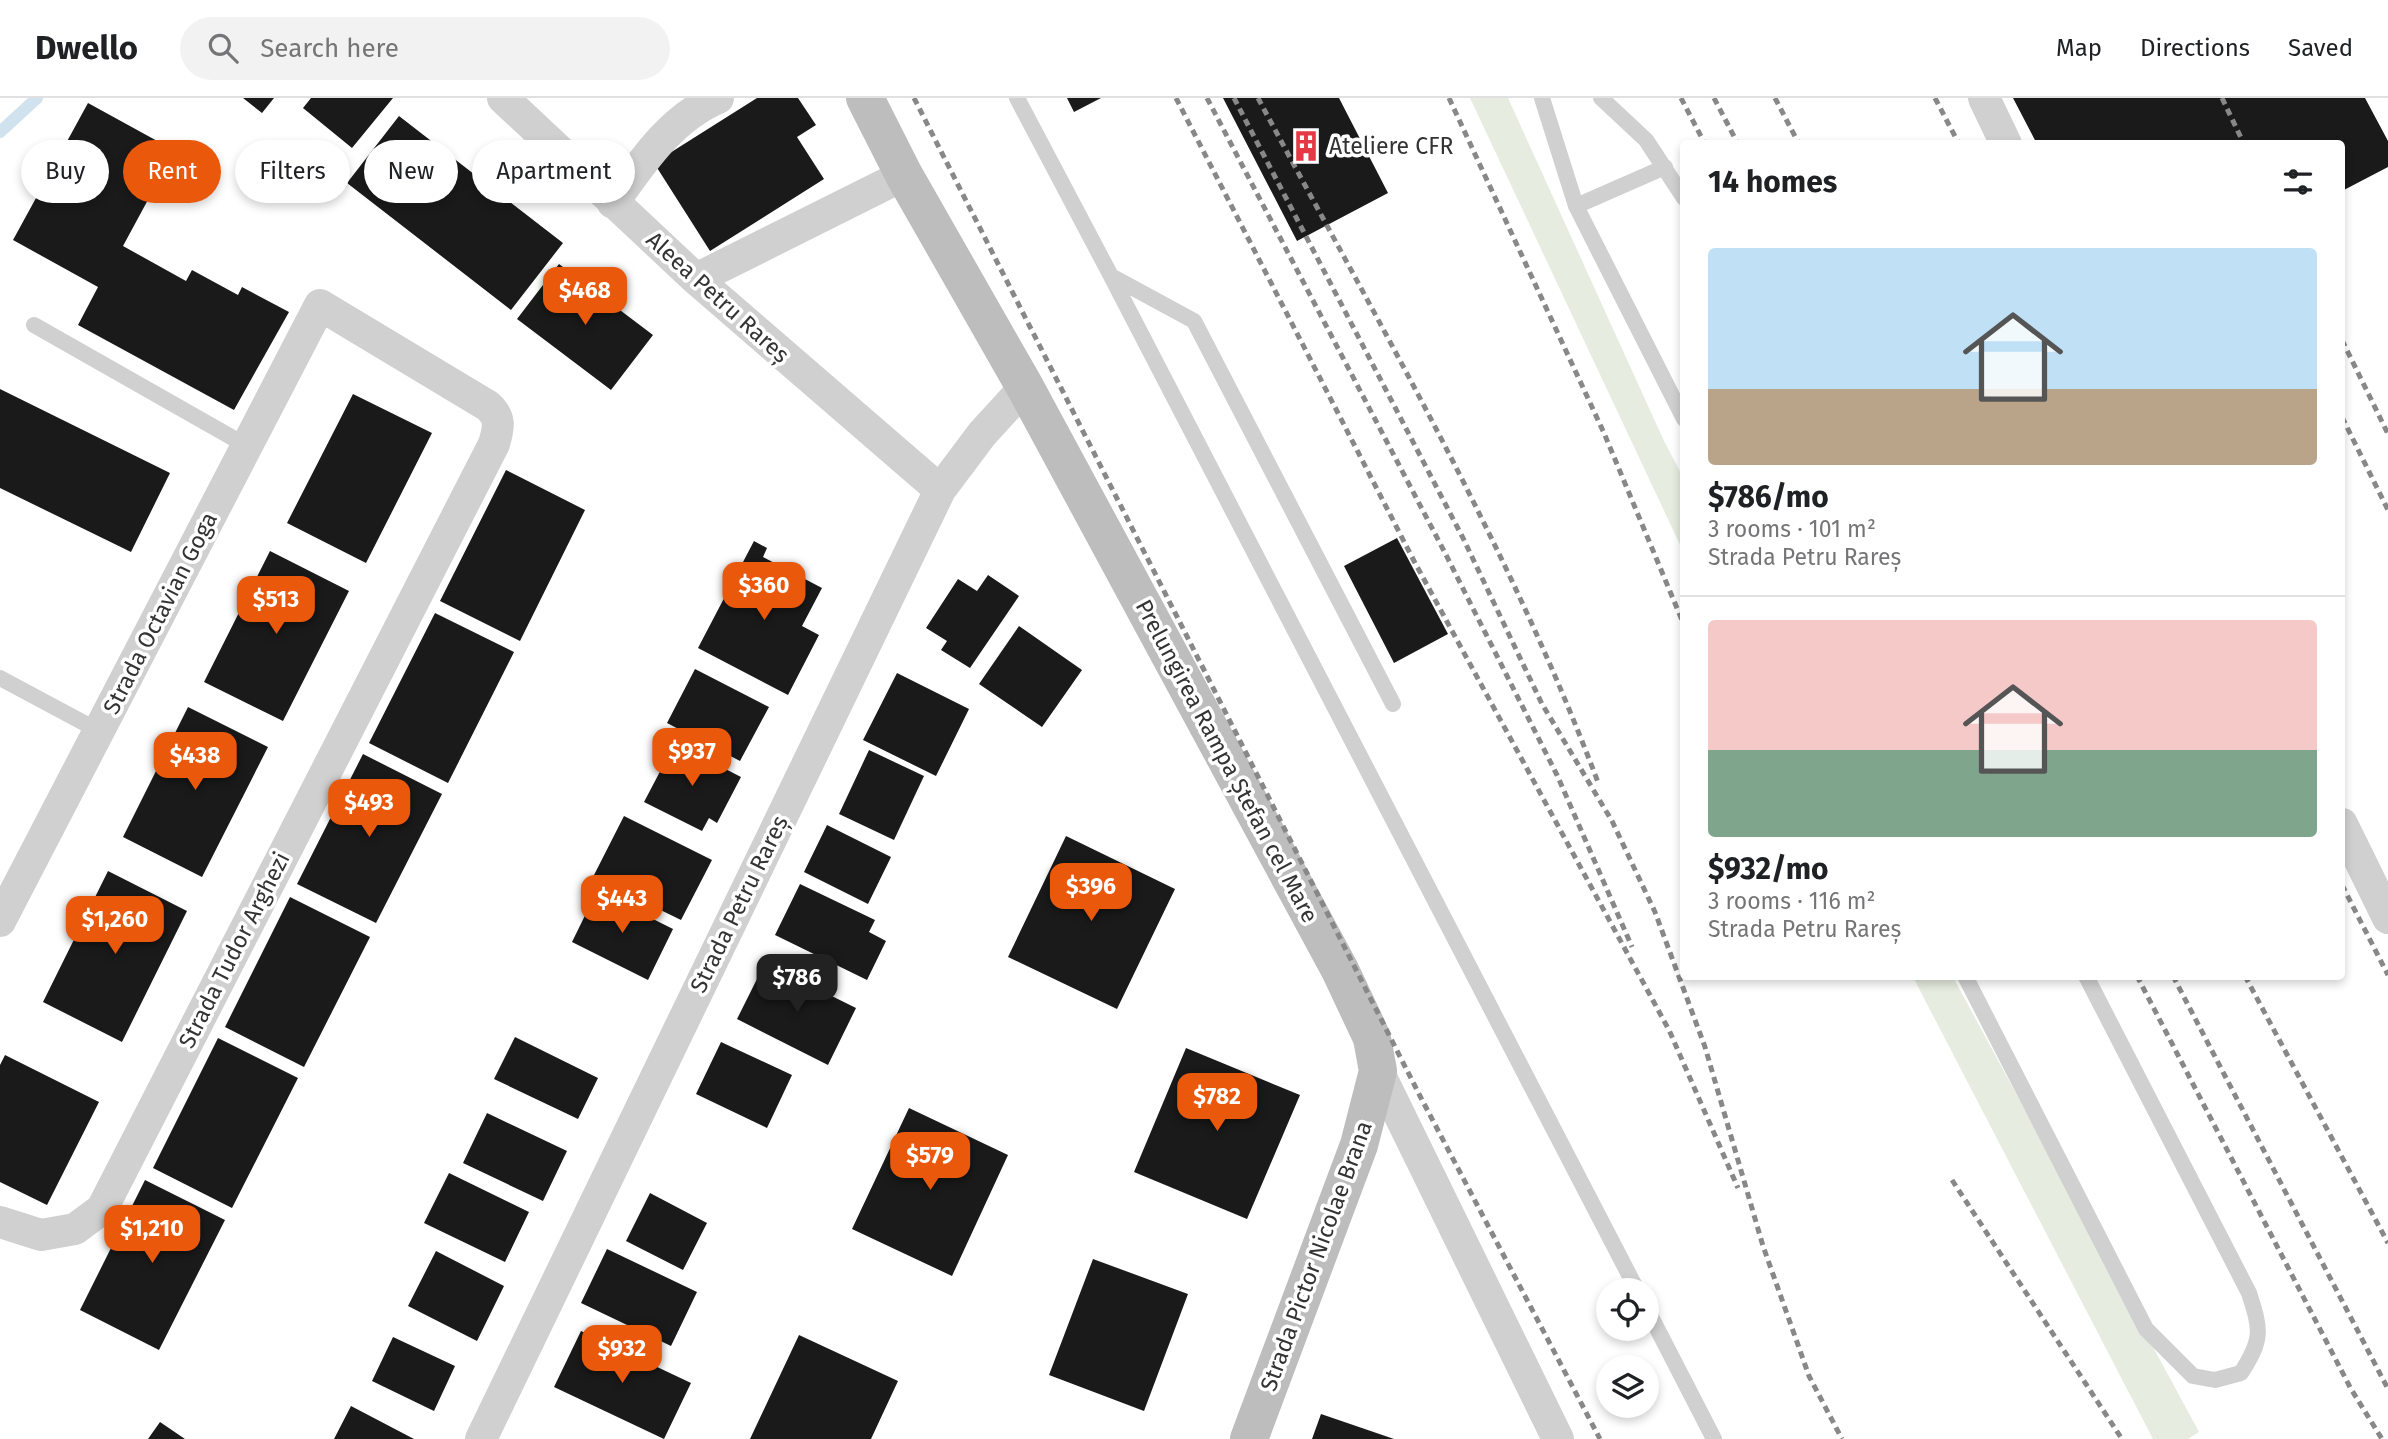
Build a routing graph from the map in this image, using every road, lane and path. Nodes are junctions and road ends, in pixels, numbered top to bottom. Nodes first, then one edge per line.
1 (503, 98) edge
2 (718, 98) edge
3 (865, 98) edge
4 (1017, 98) edge
5 (1542, 98) edge
6 (1601, 98) edge
7 (1984, 98) edge
8 (547, 140) edge
9 (2004, 140) edge
10 (1665, 167) junction
11 (635, 171) edge
12 (904, 175) junction
13 (1680, 191) edge
14 (613, 203) edge
15 (1576, 206) junction
16 (1111, 276) junction
17 (696, 279) junction
18 (34, 325) dead end
19 (1025, 387) junction
20 (1680, 411) edge
21 (494, 444) joint
22 (247, 446) junction
23 (940, 490) junction
24 (0, 678) edge
25 (1393, 705) dead end
26 (99, 731) junction
27 (2345, 830) edge
28 (2388, 918) edge
29 (0, 921) edge
30 (1967, 980) edge
31 (2088, 980) edge
32 (1378, 1071) junction
33 (0, 1222) edge
34 (1631, 1278) edge
35 (1659, 1332) edge
36 (481, 1439) edge
37 (1249, 1439) edge
38 (1558, 1439) edge
39 (1714, 1439) edge

1 - 8 street, Aleea Petru Rareș
2 - 11 street
3 - 12 street, Prelungirea Rampa Ștefan cel Mare
4 - 16 lane
5 - 15 lane
6 - 10 lane
7 - 9 street
10 - 13 lane
10 - 15 lane
12 - 17 street
12 - 19 street, Prelungirea Rampa Ștefan cel Mare
14 - 17 street, Aleea Petru Rareș
15 - 20 lane
16 - 25 lane
16 - 34 lane
17 - 23 street, Aleea Petru Rareș
18 - 22 lane
19 - 23 street, Strada Petru Rareș
19 - 32 street, Prelungirea Rampa Ștefan cel Mare
21 - 22 street, Strada Octavian Goga
21 - 33 street, Strada Tudor Arghezi
22 - 26 street, Strada Octavian Goga
23 - 36 street, Strada Petru Rareș
24 - 26 lane
26 - 29 street, Strada Octavian Goga
27 - 28 street
30 - 31 lane
32 - 37 street, Strada Pictor Nicolae Brana
32 - 38 street, Prelungirea Rampa Ștefan cel Mare
35 - 39 lane

